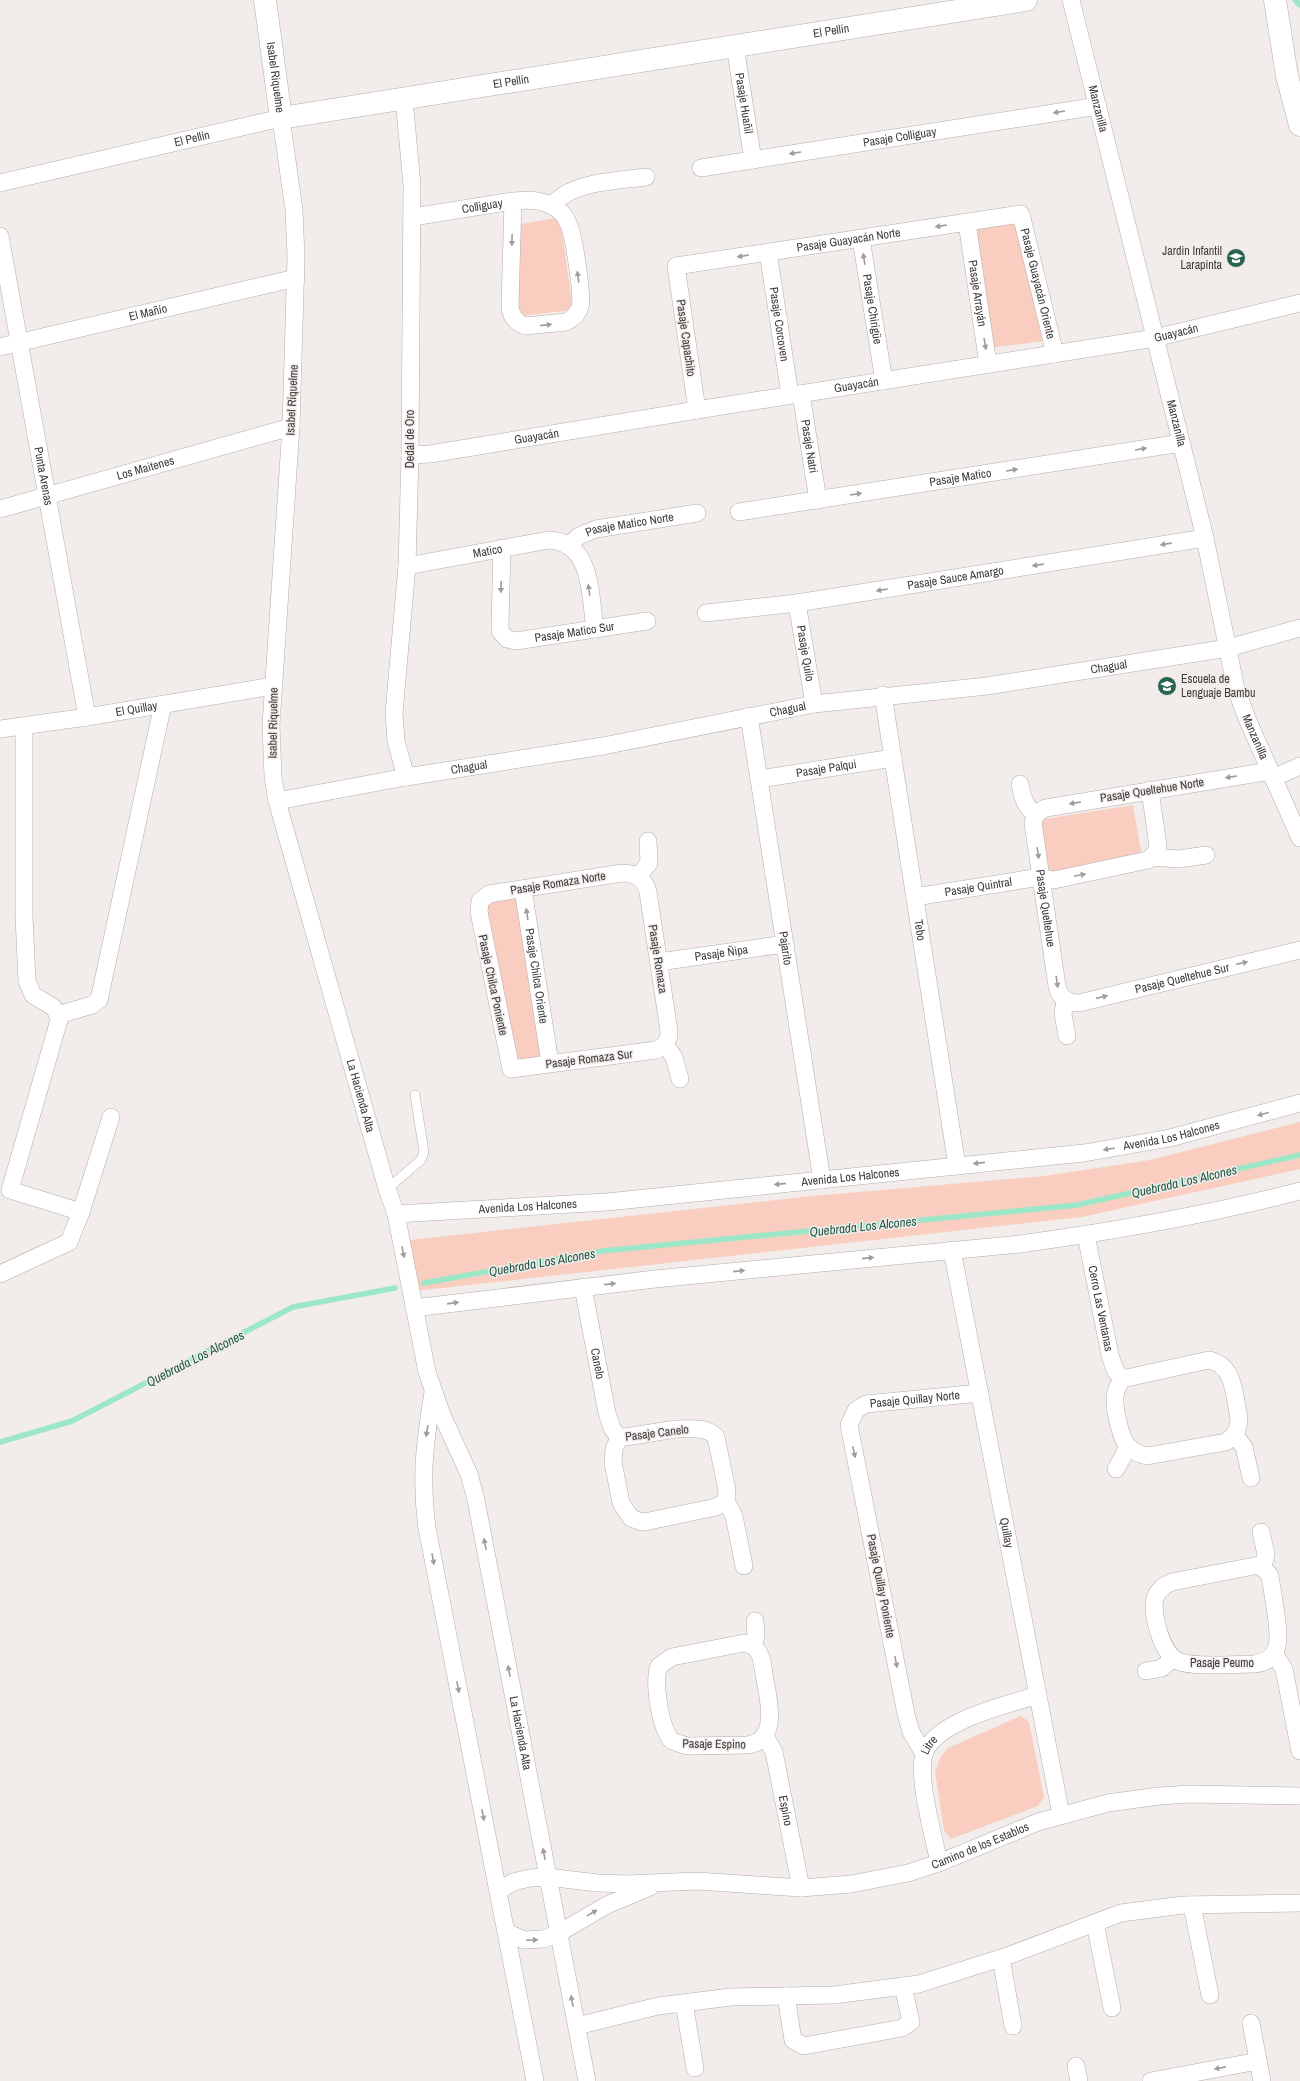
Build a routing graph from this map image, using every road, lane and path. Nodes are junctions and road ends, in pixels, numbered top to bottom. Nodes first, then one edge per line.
1 (265, 0) edge
2 (1026, 0) edge
3 (1072, 0) edge
4 (1276, 0) edge
5 (735, 46) junction
6 (404, 99) junction
7 (1098, 106) junction
8 (281, 118) junction
9 (1300, 125) edge
10 (753, 160) junction
11 (701, 168) dead end
12 (646, 177) dead end
13 (0, 183) edge
14 (513, 202) junction
15 (552, 206) junction
16 (1021, 214) joint
17 (412, 217) junction
18 (967, 222) junction
19 (0, 236) edge
20 (861, 238) junction
21 (768, 252) junction
22 (676, 266) joint
23 (296, 278) junction
24 (1300, 303) edge
25 (1155, 338) junction
26 (20, 343) junction
27 (0, 347) edge
28 (1055, 354) junction
29 (988, 364) junction
30 (884, 380) junction
31 (796, 394) junction
32 (697, 410) junction
33 (291, 427) junction
34 (1181, 443) junction
35 (410, 455) junction
36 (47, 497) junction
37 (818, 500) junction
38 (0, 509) edge
39 (739, 512) dead end
40 (697, 513) dead end
41 (1205, 538) junction
42 (568, 546) junction
43 (502, 548) junction
44 (407, 566) junction
45 (797, 603) junction
46 (706, 613) dead end
47 (647, 621) dead end
48 (1300, 628) edge
49 (594, 629) junction
50 (1228, 648) junction
51 (273, 686) junction
52 (883, 695) junction
53 (163, 704) junction
54 (814, 704) junction
55 (749, 716) junction
56 (87, 717) junction
57 (24, 726) junction
58 (0, 729) edge
59 (893, 758) junction
60 (1300, 766) edge
61 (1272, 775) junction
62 (406, 777) junction
63 (759, 779) junction
64 (1020, 784) dead end
65 (1150, 790) junction
66 (277, 801) junction
67 (1036, 815) junction
68 (1300, 838) edge
69 (648, 841) dead end
70 (1206, 855) dead end
71 (1152, 857) junction
72 (638, 876) junction
73 (1042, 879) junction
74 (523, 889) junction
75 (915, 898) junction
76 (480, 901) joint
77 (785, 944) junction
78 (1300, 950) edge
79 (659, 962) junction
80 (1065, 999) junction
81 (58, 1015) junction
82 (1067, 1036) dead end
83 (665, 1045) junction
84 (550, 1064) junction
85 (511, 1068) joint
86 (680, 1079) dead end
87 (415, 1095) dead end
88 (1300, 1103) edge
89 (111, 1117) dead end
90 (957, 1166) junction
91 (822, 1180) junction
92 (387, 1189) junction
93 (1300, 1190) edge
94 (81, 1212) junction
95 (396, 1214) junction
96 (1086, 1235) junction
97 (952, 1250) junction
98 (0, 1274) edge
99 (583, 1287) junction
100 (414, 1308) junction
101 (1122, 1379) junction
102 (433, 1392) junction
103 (980, 1393) junction
104 (853, 1414) joint
105 (1235, 1435) junction
106 (619, 1438) junction
107 (1128, 1447) junction
108 (1116, 1469) dead end
109 (1251, 1478) dead end
110 (726, 1501) junction
111 (1261, 1532) dead end
112 (744, 1566) dead end
113 (1263, 1567) junction
114 (755, 1621) dead end
115 (753, 1646) junction
116 (1274, 1654) junction
117 (1172, 1658) junction
118 (1146, 1671) dead end
119 (1038, 1695) junction
120 (765, 1736) junction
121 (1300, 1751) edge
122 (924, 1754) junction
123 (1300, 1796) edge
124 (1061, 1815) junction
125 (939, 1863) junction
126 (548, 1878) junction
127 (659, 1883) junction
128 (801, 1888) junction
129 (498, 1890) junction
130 (1300, 1903) edge
131 (1192, 1905) junction
132 (1095, 1923) junction
133 (506, 1932) junction
134 (559, 1934) junction
135 (1001, 1958) junction
136 (903, 1986) junction
137 (1210, 1995) dead end
138 (786, 1996) junction
139 (684, 2003) junction
140 (1112, 2008) dead end
141 (1251, 2023) dead end
142 (577, 2026) junction
143 (1014, 2026) dead end
144 (1258, 2061) junction
145 (695, 2068) dead end
146 (535, 2081) edge
147 (587, 2081) edge
148 (1151, 2081) edge
149 (1262, 2081) edge

1 - 8 street, Isabel Riquelme
2 - 5 street, El Pellín
3 - 7 street, Manzanilla
4 - 9 street
5 - 6 street, El Pellín
5 - 10 street, Pasaje Huañil
6 - 8 street, El Pellín
6 - 17 street, Dedal de Oro
7 -> 10 street, Pasaje Colliguay
7 - 25 street, Manzanilla
8 - 13 street, El Pellín
8 - 23 street, Isabel Riquelme
10 - 11 street, Pasaje Colliguay
12 - 15 street
14 - 15 street, Colliguay
14 -> 15 street
14 - 17 street, Colliguay
16 - 18 street, Pasaje Guayacán Norte
16 - 28 street, Pasaje Guayacán Oriente
17 - 35 street, Dedal de Oro
18 -> 20 street, Pasaje Guayacán Norte
18 -> 29 street, Pasaje Arrayán
19 - 26 street, Punta Arenas
20 - 21 street, Pasaje Guayacán Norte
30 -> 20 street, Pasaje Chirigüe
21 -> 22 street, Pasaje Guayacán Norte
21 - 31 street, Pasaje Corcoven
22 - 32 street, Pasaje Capachito
23 - 26 street, El Mañío
23 - 33 street, Isabel Riquelme
24 - 25 street, Guayacán
25 - 28 street, Guayacán
25 - 34 street, Manzanilla
26 - 27 street, El Mañío
26 - 36 street, Punta Arenas
28 - 29 street, Guayacán
29 - 30 street, Guayacán
30 - 31 street, Guayacán
31 - 32 street, Guayacán
31 - 37 street, Pasaje Natri
32 - 35 street, Guayacán
33 - 36 street, Los Maitenes
33 - 51 street, Isabel Riquelme
37 -> 34 street, Pasaje Matico
34 - 41 street, Manzanilla
35 - 44 street, Dedal de Oro
36 - 38 street, Los Maitenes
36 - 56 street, Punta Arenas
37 - 39 street, Pasaje Matico
40 - 42 street, Pasaje Matico Norte
41 -> 45 street, Pasaje Sauce Amargo
41 - 50 street, Manzanilla
42 - 43 street, Matico
49 -> 42 street
43 - 44 street, Matico
43 -> 49 street, Pasaje Matico Sur
44 - 62 street, Dedal de Oro
45 - 46 street, Pasaje Sauce Amargo
45 - 54 street, Pasaje Quilo
47 - 49 street, Pasaje Matico Sur
48 - 50 street, Chagual
50 - 52 street, Chagual
50 - 61 street, Manzanilla
51 - 53 street, El Quillay
51 - 66 street, Isabel Riquelme
52 - 54 street, Chagual
52 - 59 street, Tebo
53 - 56 street, El Quillay
53 - 81 street
54 - 55 street, Chagual
55 - 62 street, Chagual
55 - 63 street, Pajarito
56 - 57 street, El Quillay
57 - 58 street, El Quillay
57 - 81 street
59 - 63 street, Pasaje Palqui
59 - 75 street, Tebo
60 - 61 street, Pasaje Queltehue Norte
61 -> 65 street, Pasaje Queltehue Norte
61 - 68 street, Manzanilla
62 - 66 street, Chagual
63 - 77 street, Pajarito
64 - 67 street
65 -> 67 street, Pasaje Queltehue Norte
65 - 71 street
66 - 92 street, La Hacienda Alta
67 -> 73 street, Pasaje Queltehue
69 - 72 street
70 - 71 street
73 -> 71 street, Pasaje Quintral
72 - 74 street, Pasaje Romaza Norte
72 - 79 street, Pasaje Romaza
73 - 75 street, Pasaje Quintral
73 -> 80 street, Pasaje Queltehue
74 - 76 street, Pasaje Romaza Norte
84 -> 74 street, Pasaje Chilca Oriente
75 - 90 street, Tebo
76 - 85 street, Pasaje Chilca Poniente
77 - 79 street, Pasaje Ñipa
77 - 91 street, Pajarito
80 -> 78 street, Pasaje Queltehue Sur
79 - 83 street, Pasaje Romaza
80 - 82 street, Pasaje Queltehue
81 - 94 street
83 - 84 street, Pasaje Romaza Sur
83 - 86 street
84 - 85 street, Pasaje Romaza Sur
87 - 92 lane
88 -> 90 street, Avenida Los Halcones
89 - 94 street
90 - 91 street, Avenida Los Halcones
91 -> 95 street, Avenida Los Halcones
92 - 95 street, La Hacienda Alta
93 - 96 street
94 - 98 street
95 -> 100 street, La Hacienda Alta
96 - 97 street
96 - 101 street, Cerro Las Ventanas
99 -> 97 street
97 - 103 street, Quillay
100 -> 99 street
99 - 106 street, Canelo
100 - 102 street, La Hacienda Alta
101 - 105 street
101 - 107 street
126 -> 102 street, La Hacienda Alta
102 -> 129 street, La Hacienda Alta
103 - 104 street, Pasaje Quillay Norte
103 - 119 street, Quillay
104 -> 122 street, Pasaje Quillay Poniente
105 - 107 street
105 - 109 street
106 - 110 street, Pasaje Canelo
106 - 110 street, Pasaje Canelo
107 - 108 street
110 - 112 street, Pasaje Canelo
111 - 113 street
113 - 116 street
113 - 117 street, Pasaje Peumo
114 - 115 street
115 - 120 street
115 - 120 street, Pasaje Espino
116 - 117 street, Pasaje Peumo
116 - 121 street
117 - 118 street, Pasaje Peumo
119 - 122 street, Litre
119 - 124 street, Quillay
120 - 128 street, Espino
122 - 125 street, Litre
123 - 124 street, Camino de los Establos
124 - 125 street, Camino de los Establos
125 - 128 street, Camino de los Establos
126 - 127 street, Camino de los Establos
126 - 129 street, Camino de los Establos
126 - 134 street, La Hacienda Alta
127 - 128 street, Camino de los Establos
134 -> 127 street, Camino de los Establos
129 - 133 street, La Hacienda Alta
130 - 131 street
131 - 132 street
131 - 137 street
132 - 135 street
132 - 140 street
133 -> 134 street, Camino de los Establos
133 - 146 street, La Hacienda Alta
142 -> 134 street, La Hacienda Alta
135 - 136 street
135 - 143 street
136 - 138 street
136 - 138 street
138 - 139 street
139 - 142 street
139 - 145 street
141 - 144 street
142 - 147 street, La Hacienda Alta
144 -> 148 street
144 - 149 street

